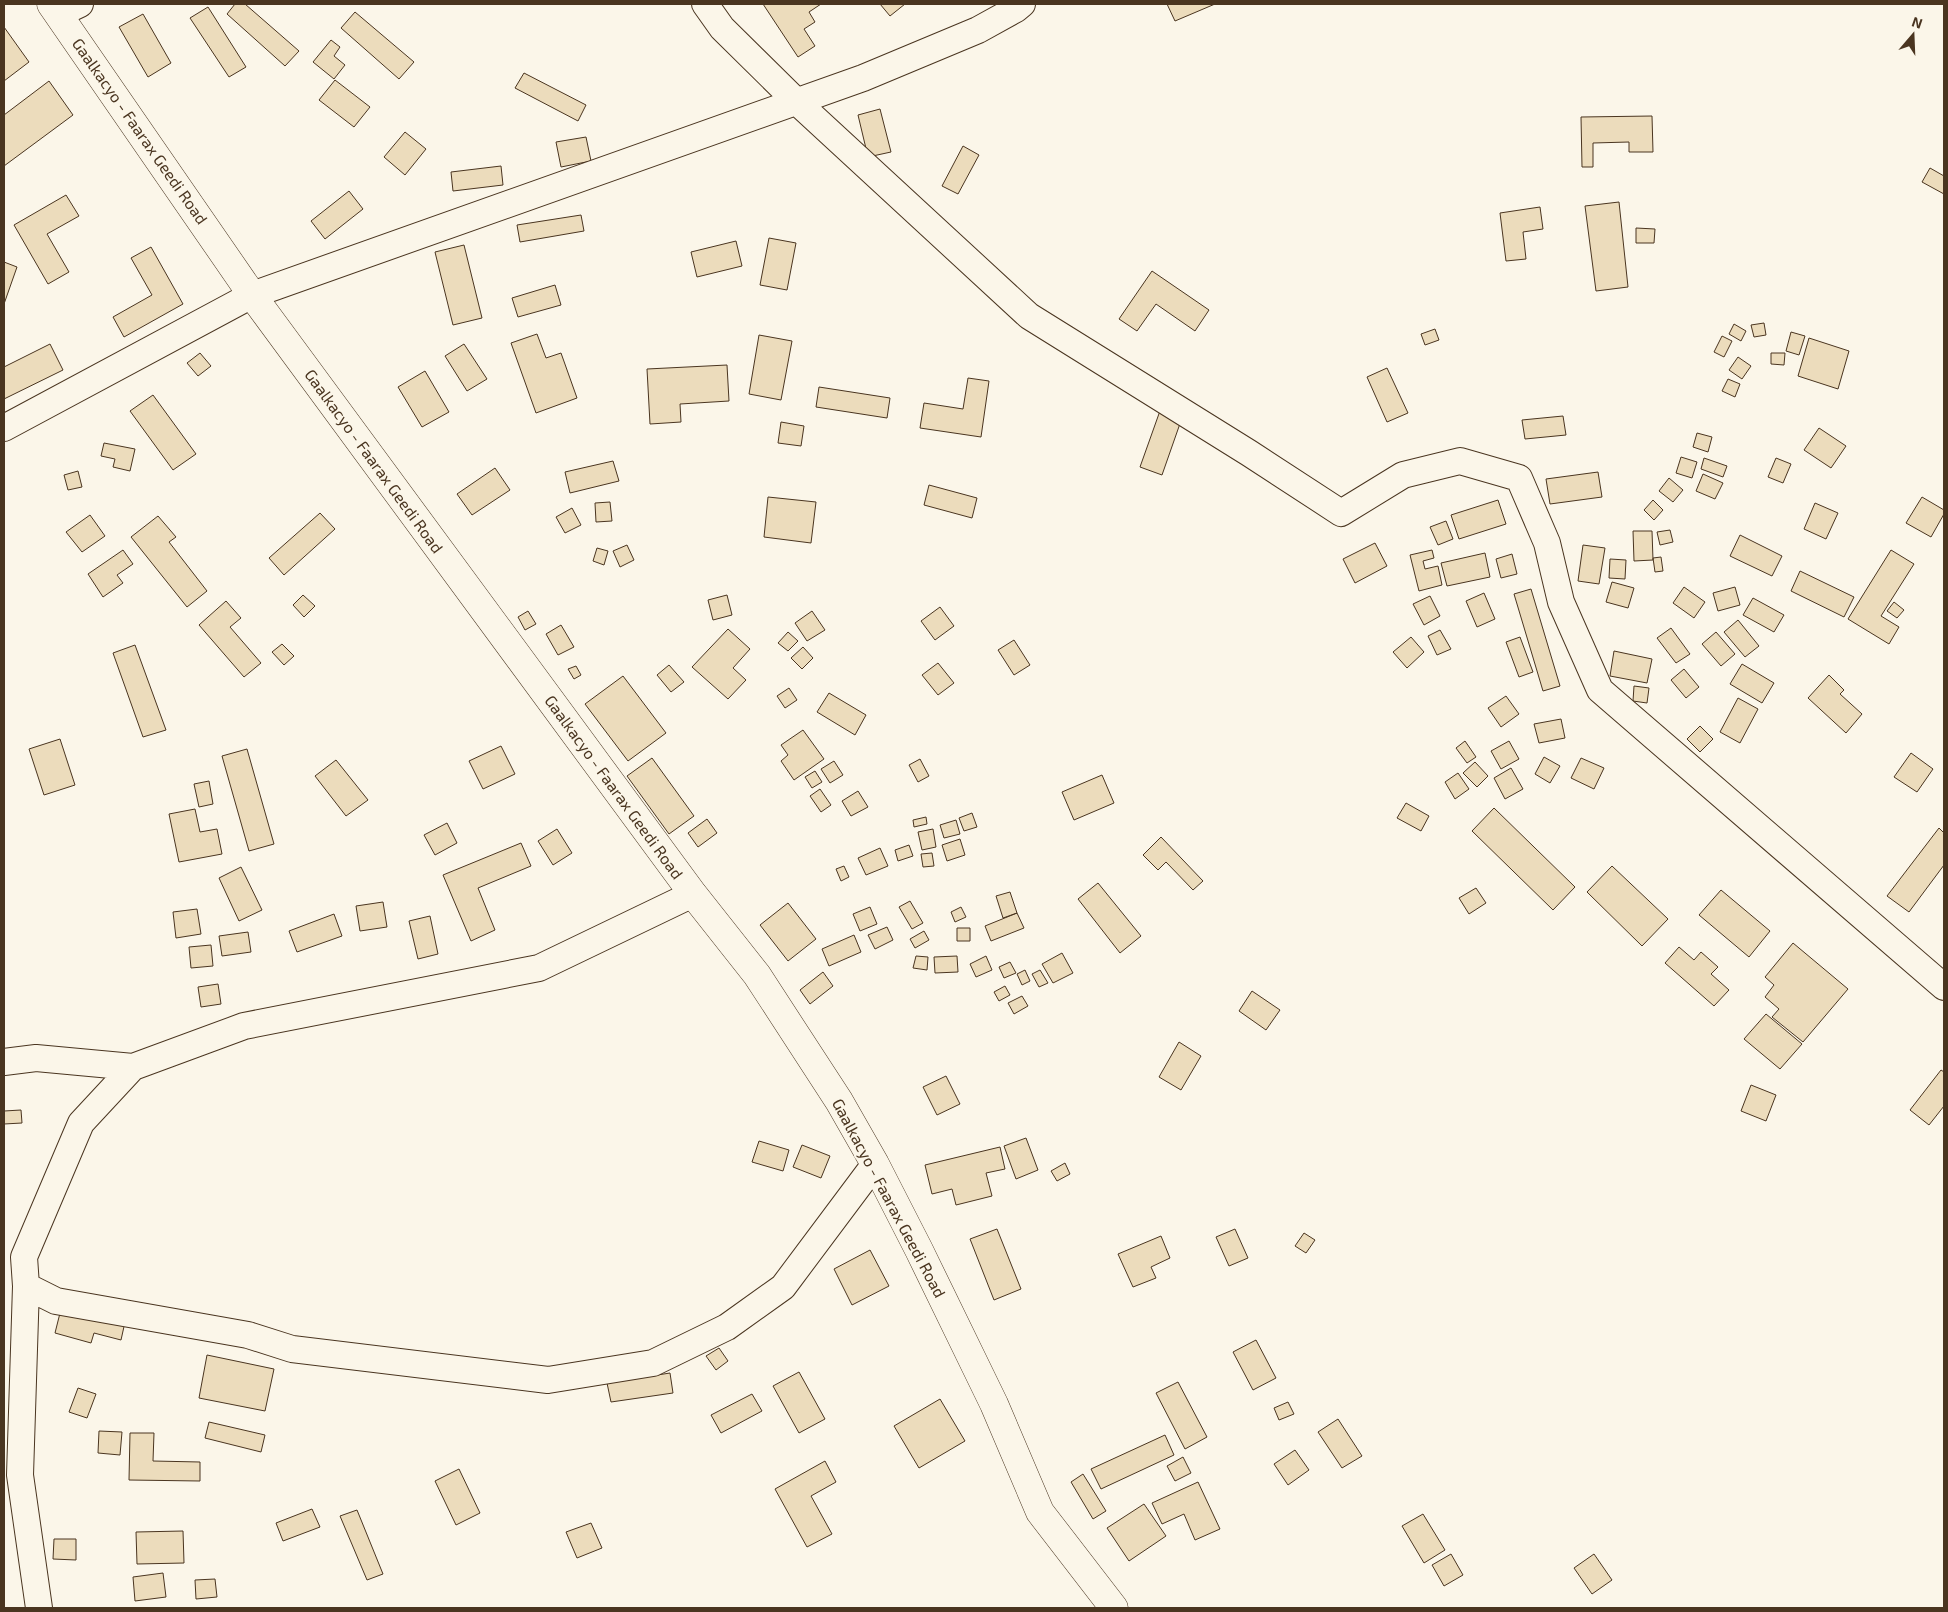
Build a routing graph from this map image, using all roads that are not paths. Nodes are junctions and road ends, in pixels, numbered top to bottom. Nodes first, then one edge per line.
1 (705, 4) edge
2 (1022, 4) edge
3 (63, 7) edge
4 (797, 102) junction
5 (252, 295) junction
6 (4, 428) edge
7 (693, 894) junction
8 (1944, 987) edge
9 (4, 1062) edge
10 (133, 1067) junction
11 (875, 1164) junction
12 (26, 1286) junction
13 (39, 1608) edge
14 (1114, 1608) edge

1 - 4 street
2 - 4 street
3 - 5 main road, Gaalkacyo - Faarax Geedi Road
4 - 5 street
4 - 8 street
5 - 6 street
5 - 7 main road, Gaalkacyo - Faarax Geedi Road
7 - 10 street
7 - 11 main road, Gaalkacyo - Faarax Geedi Road
9 - 10 street
10 - 12 street
11 - 12 street
11 - 14 main road, Gaalkacyo - Faarax Geedi Road
12 - 13 street

